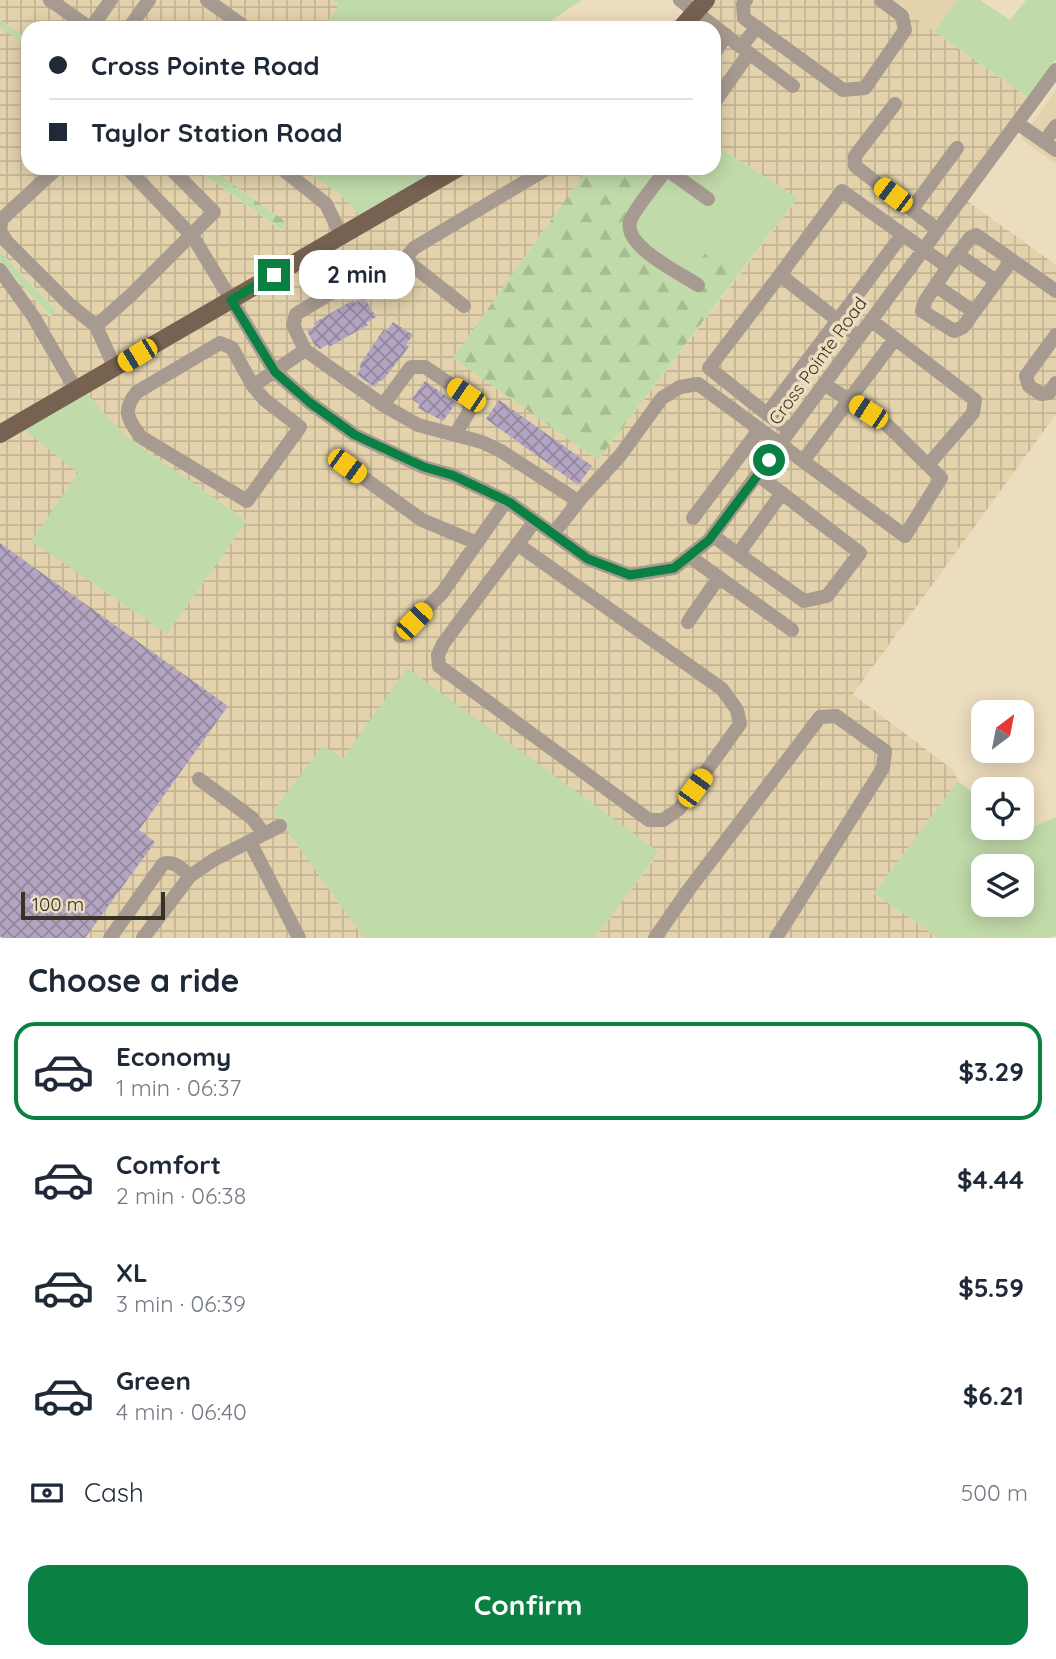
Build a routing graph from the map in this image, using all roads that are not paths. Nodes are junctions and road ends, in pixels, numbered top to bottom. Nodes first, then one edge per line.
1 (50, 0) edge
2 (111, 0) edge
3 (149, 0) edge
4 (206, 0) edge
5 (680, 0) edge
6 (746, 0) edge
7 (881, 0) edge
8 (701, 6) edge
9 (80, 21) edge
10 (95, 21) edge
11 (134, 21) edge
12 (236, 21) edge
13 (687, 21) edge
14 (712, 21) edge
15 (756, 27) junction
16 (721, 32) edge
17 (745, 50) junction
18 (1056, 70) edge
19 (793, 86) dead end
20 (721, 91) edge
21 (895, 104) dead end
22 (1017, 123) junction
23 (1056, 126) edge
24 (1050, 146) edge
25 (957, 148) dead end
26 (49, 175) edge
27 (134, 175) edge
28 (177, 175) edge
29 (290, 175) edge
30 (446, 175) edge
31 (525, 175) edge
32 (663, 175) edge
33 (675, 175) edge
34 (708, 199) dead end
35 (912, 209) junction
36 (0, 229) edge
37 (938, 230) junction
38 (192, 235) junction
39 (902, 235) junction
40 (341, 236) junction
41 (923, 250) junction
42 (957, 254) junction
43 (1012, 260) junction
44 (948, 267) junction
45 (0, 270) edge
46 (780, 275) junction
47 (996, 281) junction
48 (698, 285) dead end
49 (936, 286) junction
50 (338, 289) dead end
51 (1056, 291) edge
52 (231, 300) junction
53 (464, 306) dead end
54 (974, 312) junction
55 (839, 321) junction
56 (872, 321) junction
57 (96, 326) junction
58 (1056, 335) edge
59 (859, 337) junction
60 (895, 339) junction
61 (305, 350) junction
62 (115, 368) junction
63 (275, 372) junction
64 (1056, 383) edge
65 (824, 384) junction
66 (253, 386) junction
67 (76, 390) junction
68 (849, 401) junction
69 (383, 405) junction
70 (767, 414) junction
71 (759, 430) junction
72 (790, 430) junction
73 (0, 434) edge
74 (455, 435) junction
75 (780, 445) junction
76 (803, 461) junction
77 (928, 465) junction
78 (347, 466) dead end
79 (758, 475) junction
80 (782, 493) junction
81 (506, 501) junction
82 (578, 501) junction
83 (693, 518) dead end
84 (535, 521) junction
85 (553, 534) junction
86 (713, 536) junction
87 (477, 543) junction
88 (517, 544) junction
89 (738, 554) junction
90 (689, 556) junction
91 (719, 577) junction
92 (688, 622) dead end
93 (792, 630) dead end
94 (400, 636) dead end
95 (199, 779) dead end
96 (279, 826) dead end
97 (264, 834) junction
98 (250, 842) junction
99 (190, 876) junction
100 (110, 938) edge
101 (142, 938) edge
102 (299, 938) edge
103 (655, 938) edge
104 (776, 938) edge

1 - 9 street
2 - 10 street
3 - 11 street
4 - 12 street
5 - 8 street
6 - 15 street
7 - 15 street
8 - 13 main road
8 - 14 street
15 - 17 street
16 - 17 street
17 - 19 street
17 - 20 street
18 - 22 street, Cross Pointe Road
21 - 35 street
22 - 24 street
22 - 37 street, Cross Pointe Road
23 - 24 street
25 - 35 street
26 - 36 street
27 - 38 street, Cross Pointe Road
28 - 38 street
29 - 40 street
30 - 40 main road
31 - 53 street
32 - 48 street
33 - 34 street
35 - 37 street
36 - 57 street
37 - 41 street, Cross Pointe Road
38 - 52 street, Cross Pointe Road
38 - 57 street
39 - 41 street
39 - 46 street
39 - 55 street
40 - 52 main road
41 - 44 street
41 - 56 street, Cross Pointe Road
42 - 43 street
42 - 44 street
42 - 47 street
43 - 47 street
43 - 51 street
44 - 49 street
45 - 67 street
46 - 55 street
46 - 70 street
47 - 54 street
49 - 54 street
49 - 54 street
50 - 61 street
52 - 62 main road
52 - 63 street, Cross Pointe Road
55 - 59 street
55 - 70 street
56 - 59 street, Cross Pointe Road
56 - 60 street
57 - 62 street
58 - 64 street
59 - 65 street, Cross Pointe Road
60 - 68 street
60 - 77 street
61 - 63 street
61 - 69 street
62 - 67 main road
63 - 66 street
63 - 81 street, Cross Pointe Road
65 - 68 street
65 - 72 street, Cross Pointe Road
66 - 66 street
67 - 73 main road
68 - 76 street
68 - 77 street
69 - 74 street
69 - 74 street
70 - 72 street
71 - 75 street
71 - 82 street
71 - 83 street
72 - 75 street, Cross Pointe Road
74 - 82 street
75 - 76 street
75 - 79 street, Cross Pointe Road
76 - 77 street
78 - 87 street
79 - 80 street
79 - 86 street, Cross Pointe Road
80 - 89 street
80 - 89 street
81 - 84 street, Cross Pointe Road
81 - 87 street
82 - 85 street
84 - 85 street, Cross Pointe Road
84 - 88 street
85 - 90 street, Cross Pointe Road
86 - 89 street
86 - 90 street, Cross Pointe Road
87 - 94 street
88 - 88 street
90 - 91 street
91 - 92 street
91 - 93 street
95 - 97 street
96 - 97 street
97 - 98 street
98 - 99 street
98 - 102 street
99 - 100 street
99 - 101 street
103 - 104 street

